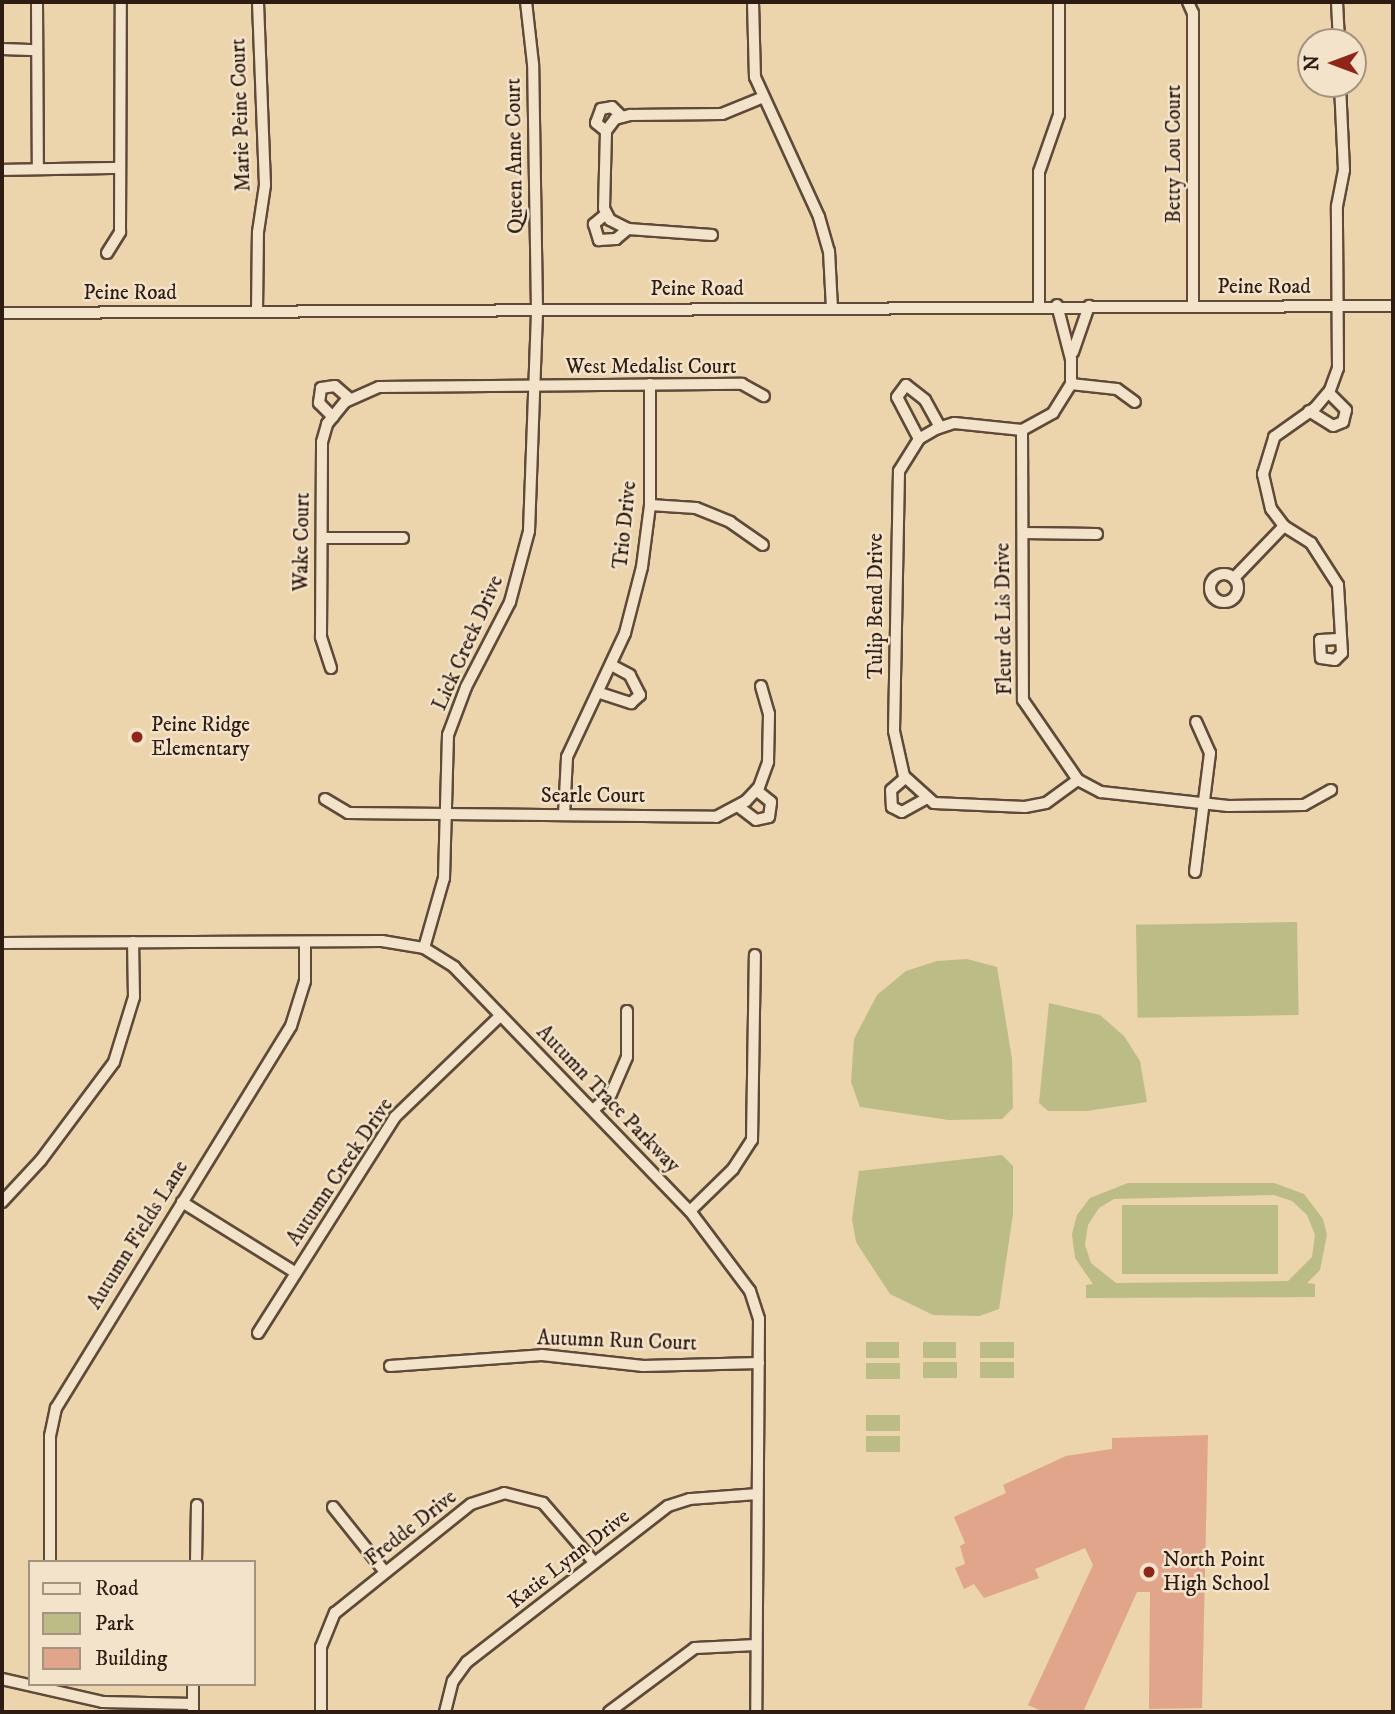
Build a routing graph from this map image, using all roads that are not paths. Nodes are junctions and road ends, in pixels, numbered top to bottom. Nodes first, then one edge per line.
1 (37, 2) edge
2 (121, 2) edge
3 (258, 2) edge
4 (526, 2) edge
5 (753, 2) edge
6 (1059, 2) edge
7 (1188, 2) edge
8 (1337, 2) edge
9 (1338, 28) edge
10 (2, 49) edge
11 (37, 50) junction
12 (761, 98) junction
13 (1340, 98) edge
14 (622, 117) junction
15 (606, 131) junction
16 (38, 167) junction
17 (120, 168) junction
18 (2, 170) edge
19 (606, 214) junction
20 (628, 229) junction
21 (712, 235) dead end
22 (107, 253) dead end
23 (1057, 305) junction
24 (1039, 306) junction
25 (1089, 306) junction
26 (1338, 306) junction
27 (1393, 306) edge
28 (1193, 307) junction
29 (832, 308) junction
30 (537, 310) junction
31 (257, 311) junction
32 (2, 313) edge
33 (1071, 359) junction
34 (650, 384) junction
35 (1071, 384) junction
36 (536, 387) junction
37 (1328, 393) junction
38 (764, 396) dead end
39 (350, 399) junction
40 (1135, 402) dead end
41 (1309, 411) junction
42 (333, 417) junction
43 (940, 428) junction
44 (1022, 430) junction
45 (919, 439) junction
46 (650, 505) junction
47 (1284, 526) junction
48 (1023, 533) junction
49 (1097, 534) dead end
50 (322, 538) junction
51 (403, 538) dead end
52 (763, 545) dead end
53 (1234, 579) dead end
54 (1338, 639) dead end
55 (611, 665) junction
56 (331, 667) dead end
57 (761, 686) dead end
58 (600, 693) junction
59 (1196, 722) dead end
60 (905, 778) junction
61 (1078, 780) junction
62 (756, 790) junction
63 (1331, 790) dead end
64 (927, 798) junction
65 (325, 799) dead end
66 (1206, 804) junction
67 (739, 807) junction
68 (445, 815) junction
69 (564, 815) junction
70 (1195, 872) dead end
71 (133, 942) junction
72 (2, 943) edge
73 (305, 943) junction
74 (424, 948) junction
75 (755, 955) dead end
76 (626, 1011) dead end
77 (500, 1016) junction
78 (593, 1110) junction
79 (2, 1202) edge
80 (182, 1202) junction
81 (690, 1210) junction
82 (296, 1273) junction
83 (258, 1334) dead end
84 (759, 1363) junction
85 (390, 1366) dead end
86 (756, 1494) junction
87 (197, 1505) dead end
88 (333, 1507) dead end
89 (50, 1560) edge
90 (196, 1560) edge
91 (593, 1561) junction
92 (385, 1572) junction
93 (756, 1645) junction
94 (2, 1679) edge
95 (28, 1684) edge
96 (36, 1686) edge
97 (194, 1686) edge
98 (193, 1708) edge
99 (321, 1712) edge
100 (445, 1712) edge
101 (609, 1712) edge
102 (756, 1712) edge

1 - 11 street
2 - 17 street
3 - 31 street, Marie Peine Court
4 - 30 street, Queen Anne Court
5 - 12 street
6 - 24 street
7 - 28 street, Betty Lou Court
8 - 9 street
10 - 11 street
11 - 16 street
12 - 14 street
12 - 29 street
13 - 26 street
14 - 15 street
14 - 15 street
15 - 19 street
16 - 17 street
16 - 18 street
17 - 22 street
19 - 20 street
19 - 20 street
20 - 21 street
23 - 24 street, Peine Road
23 - 25 street, Peine Road
23 - 33 street
24 - 29 street, Peine Road
25 - 28 street, Peine Road
25 - 33 street
26 - 27 street, Peine Road
26 - 28 street, Peine Road
26 - 37 street
29 - 30 street, Peine Road
30 - 31 street, Peine Road
30 - 36 street, Lick Creek Drive
31 - 32 street, Peine Road
33 - 35 street
34 - 36 street, West Medalist Court
34 - 38 street, West Medalist Court
34 - 46 street, Trio Drive
35 - 40 street
35 - 44 street
36 - 39 street, Wake Court
36 - 68 street, Lick Creek Drive
37 - 41 street
37 - 41 street
39 - 42 street, Wake Court
39 - 42 street
41 - 47 street
42 - 50 street, Wake Court
43 - 44 street
43 - 45 street
43 - 45 street
44 - 48 street, Fleur de Lis Drive
45 - 60 street, Tulip Bend Drive
46 - 52 street
46 - 55 street, Trio Drive
47 - 53 street
47 - 54 street
48 - 49 street
48 - 61 street, Fleur de Lis Drive
50 - 51 street
50 - 56 street, Wake Court
55 - 58 street, Trio Drive
55 - 58 street
57 - 62 street, Searle Court
58 - 69 street, Trio Drive
59 - 66 street
60 - 64 street
60 - 64 street
61 - 64 street
61 - 66 street
62 - 67 street, Searle Court
62 - 67 street
63 - 66 street
65 - 68 street, Searle Court
66 - 70 street
67 - 69 street, Searle Court
68 - 69 street, Searle Court
68 - 74 street, Lick Creek Drive
71 - 72 street, Autumn Trace Parkway
71 - 73 street, Autumn Trace Parkway
71 - 79 street
73 - 74 street, Autumn Trace Parkway
73 - 80 street, Autumn Fields Lane
74 - 77 street, Autumn Trace Parkway
75 - 81 street
76 - 78 street
77 - 78 street, Autumn Trace Parkway
77 - 82 street, Autumn Creek Drive
78 - 81 street, Autumn Trace Parkway
80 - 82 street
80 - 89 street, Autumn Fields Lane
81 - 84 street, Autumn Trace Parkway
82 - 83 street, Autumn Creek Drive
84 - 85 street, Autumn Run Court
84 - 86 street, Autumn Trace Parkway
86 - 91 street, Katie Lynn Drive
86 - 93 street, Autumn Trace Parkway
87 - 90 street
88 - 92 street
91 - 92 street, Fredde Drive
91 - 100 street, Katie Lynn Drive
92 - 99 street, Fredde Drive
93 - 101 street
93 - 102 street, Autumn Trace Parkway
94 - 95 street
96 - 98 street
97 - 98 street

